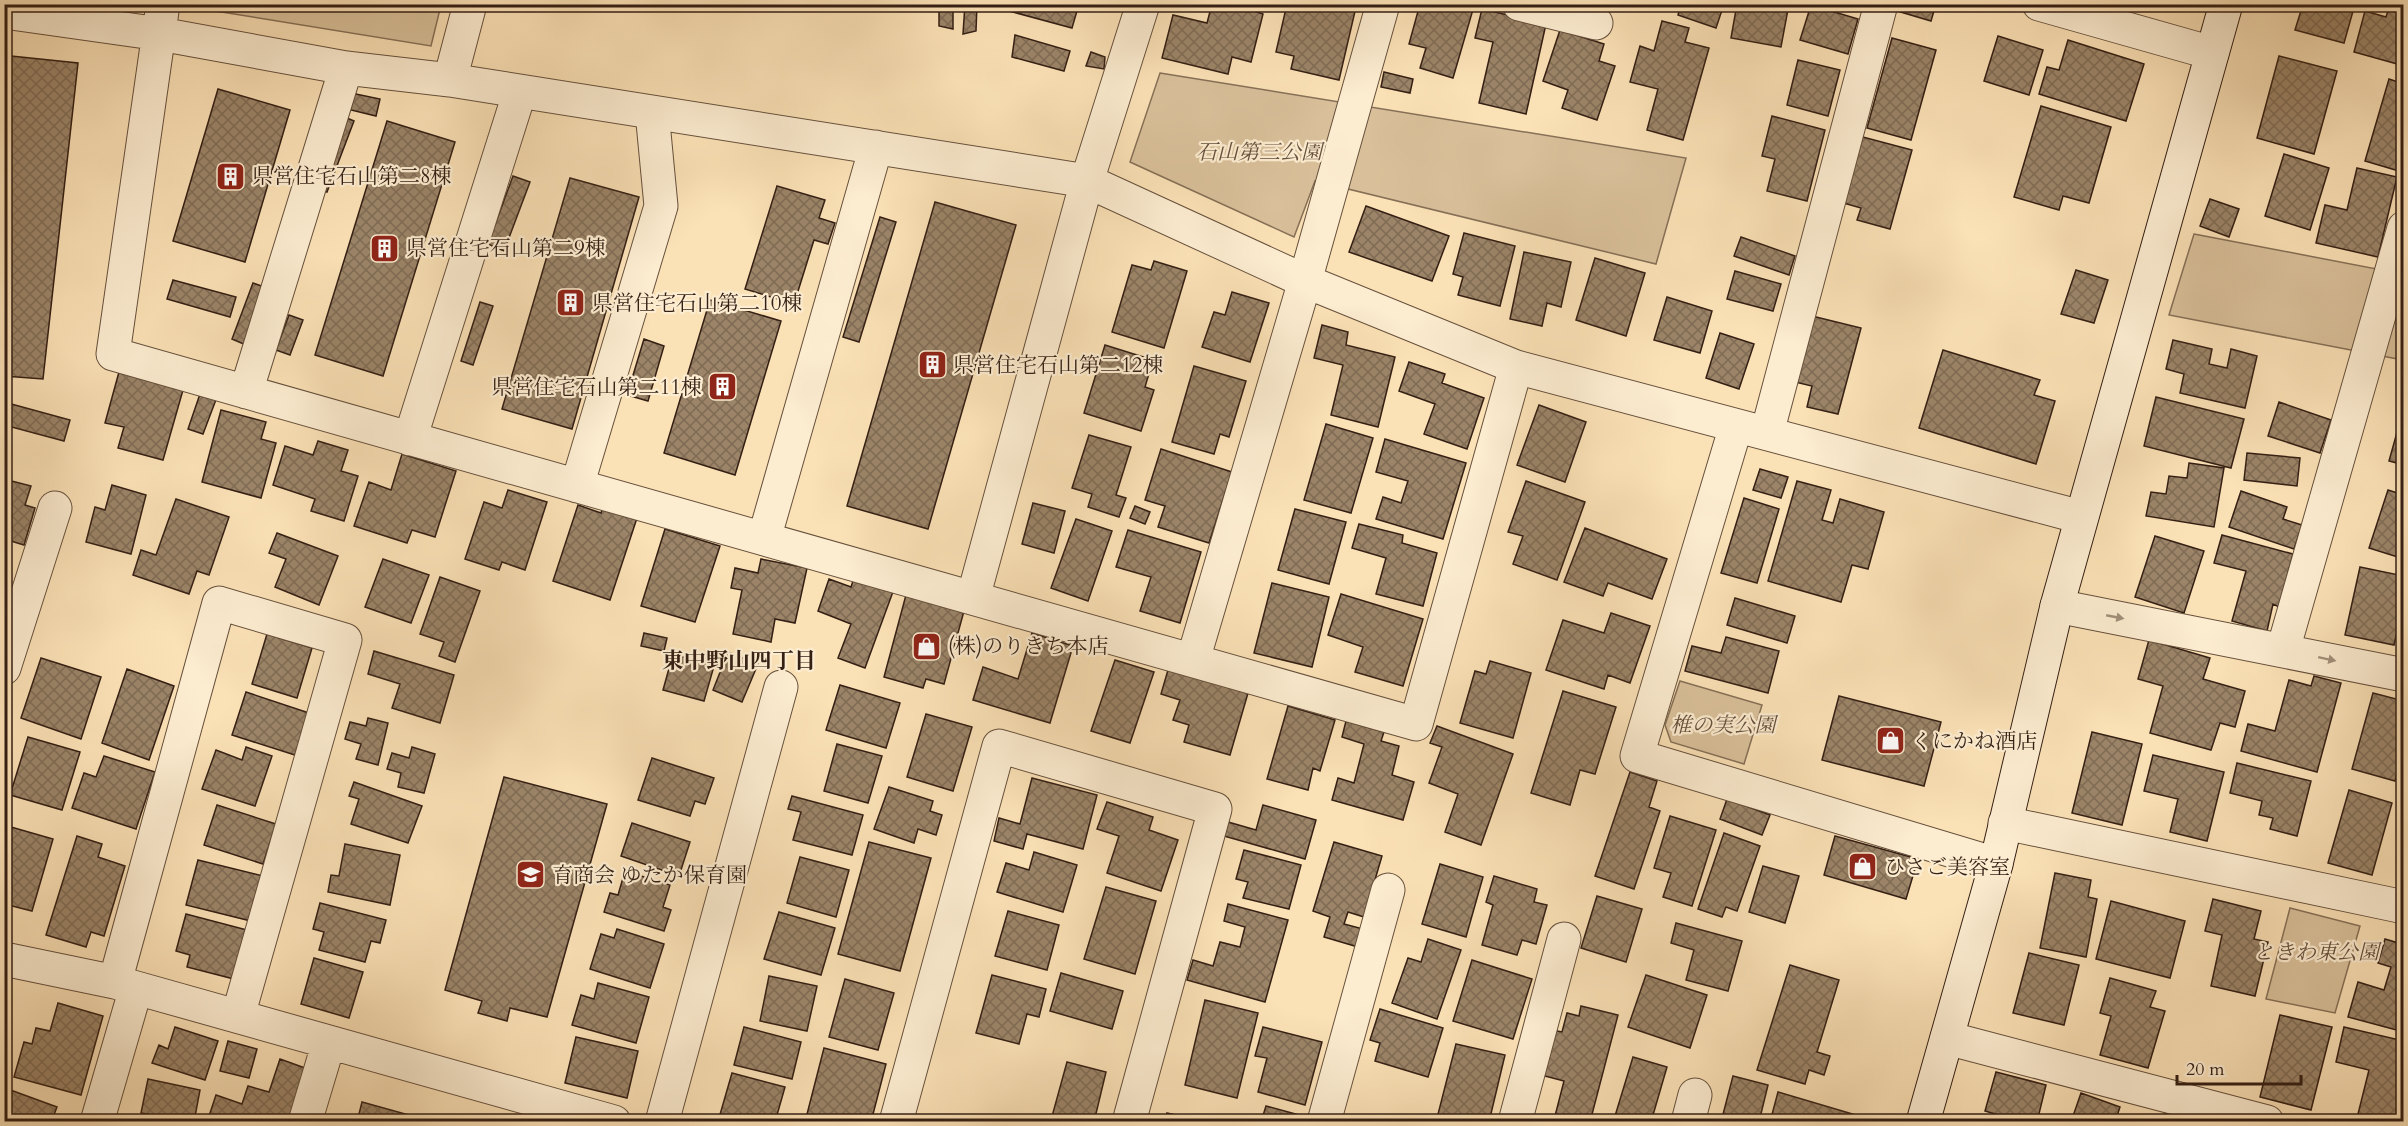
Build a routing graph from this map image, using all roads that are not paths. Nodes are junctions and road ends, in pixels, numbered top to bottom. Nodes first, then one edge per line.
1 (470, 4) edge
2 (1143, 4) edge
3 (1383, 4) edge
4 (1519, 4) edge
5 (1881, 4) edge
6 (2038, 4) edge
7 (2226, 4) edge
8 (4, 12) edge
9 (162, 19) edge
10 (1596, 23) dead end
11 (2212, 52) junction
12 (346, 68) junction
13 (450, 80) junction
14 (520, 91) junction
15 (652, 112) junction
16 (876, 147) junction
17 (1088, 181) junction
18 (2403, 228) edge
19 (1305, 281) junction
20 (1516, 367) junction
21 (246, 392) junction
22 (1752, 430) junction
23 (410, 439) junction
24 (577, 486) junction
25 (55, 508) dead end
26 (2081, 517) junction
27 (764, 539) junction
28 (973, 598) junction
29 (2057, 606) junction
30 (2283, 650) junction
31 (1193, 660) junction
32 (4, 668) edge
33 (2403, 675) edge
34 (781, 687) dead end
35 (2005, 823) junction
36 (1996, 864) junction
37 (1388, 890) dead end
38 (2403, 907) edge
39 (1564, 939) dead end
40 (4, 959) edge
41 (125, 985) junction
42 (238, 1016) junction
43 (1947, 1038) junction
44 (329, 1042) junction
45 (547, 1112) edge
46 (97, 1122) edge
47 (305, 1122) edge
48 (614, 1122) edge
49 (662, 1122) edge
50 (896, 1122) edge
51 (1129, 1122) edge
52 (1324, 1122) edge
53 (1515, 1122) edge
54 (1923, 1122) edge
55 (2267, 1122) edge

1 - 13 street
2 - 17 street
3 - 19 street
4 - 10 street
5 - 22 street
6 - 11 street
7 - 11 street
8 - 9 street
9 - 12 street
9 - 21 street
11 - 26 street
12 - 13 street
12 - 21 street
13 - 14 street
14 - 15 street
14 - 23 street
15 - 16 street
15 - 24 street
16 - 17 street
16 - 27 street
17 - 19 street
17 - 28 street
18 - 30 street
19 - 20 street
19 - 31 street
20 - 22 street
20 - 31 street
21 - 23 street
22 - 26 street
22 - 36 street
23 - 24 street
24 - 27 street
25 - 32 street
26 - 29 street
27 - 28 street
28 - 31 street
29 -> 30 street
29 - 35 street
30 -> 33 street
34 - 49 street
35 - 36 street
35 - 38 street
36 - 43 street
37 - 52 street
39 - 53 street
40 - 41 street
41 - 42 street
41 - 42 street
41 - 46 street
42 - 44 street
43 - 54 street
43 - 55 street
44 - 45 street
44 - 47 street
45 - 48 street
50 - 51 street

